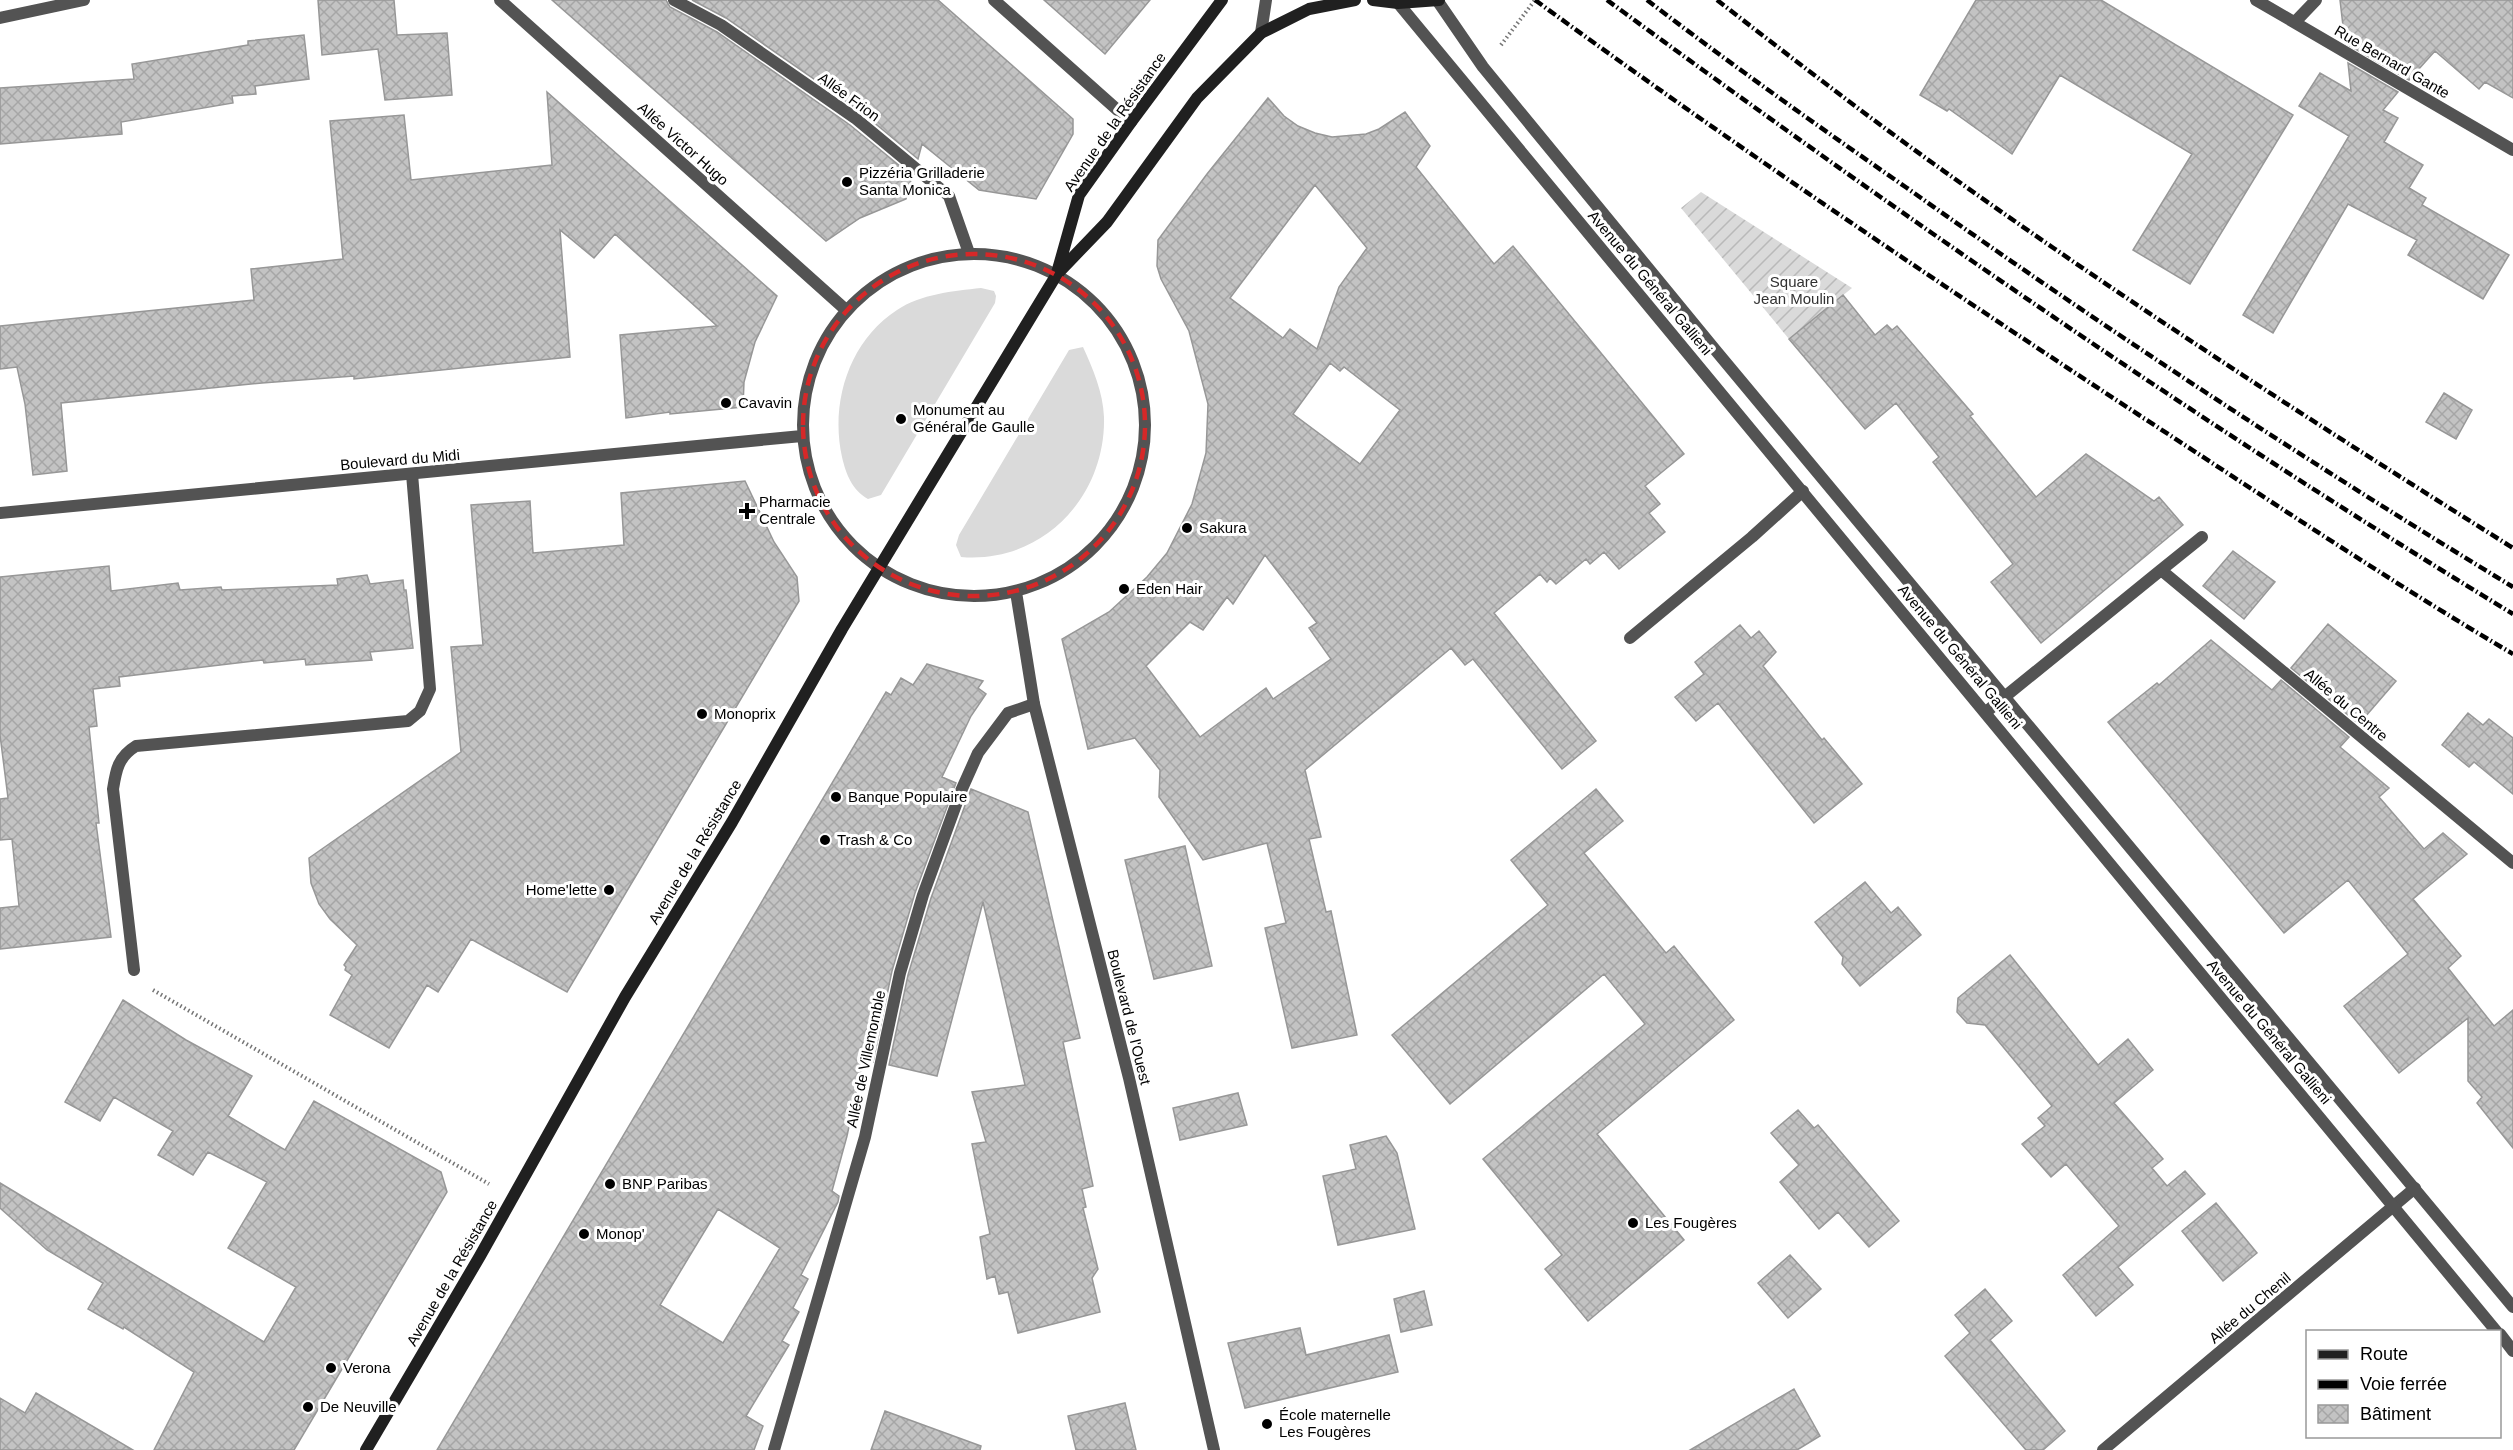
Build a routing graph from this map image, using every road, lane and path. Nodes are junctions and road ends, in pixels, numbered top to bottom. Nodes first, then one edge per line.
1 (84, 0) edge
2 (500, 0) edge
3 (674, 0) edge
4 (993, 0) edge
5 (1222, 0) edge
6 (1266, 0) edge
7 (1355, 0) edge
8 (1373, 0) edge
9 (1438, 0) edge
10 (1535, 0) edge
11 (2256, 0) edge
12 (2316, 0) edge
13 (1398, 2) edge
14 (0, 18) edge
15 (2295, 22) junction
16 (1261, 33) junction
17 (1483, 67) junction
18 (1131, 122) junction
19 (2513, 150) edge
20 (969, 253) junction
21 (1057, 274) junction
22 (846, 310) junction
23 (802, 436) junction
24 (412, 474) junction
25 (1803, 491) junction
26 (0, 513) edge
27 (2202, 537) dead end
28 (879, 568) junction
29 (2161, 570) junction
30 (1016, 592) junction
31 (1630, 638) dead end
32 (2004, 697) junction
33 (1034, 704) junction
34 (1986, 712) junction
35 (2513, 862) edge
36 (134, 970) joint
37 (2415, 1188) junction
38 (513, 1198) junction
39 (2394, 1206) junction
40 (2513, 1307) edge
41 (2496, 1330) edge
42 (2501, 1337) edge
43 (2513, 1351) edge
44 (366, 1450) edge
45 (774, 1450) edge
46 (1214, 1450) edge
47 (2103, 1450) edge

1 - 14 street
2 - 22 street, Allée Victor Hugo
3 - 20 street, Allée Frion
4 - 18 street
5 - 18 main road, Avenue de la Résistance
6 - 16 street
7 - 16 main road, Avenue de la Résistance
8 - 13 main road
9 - 13 main road
9 - 17 street, Avenue du Général Gallieni
10 - 17 path
11 - 15 street, Rue Bernard Gante
12 - 15 street
13 - 25 street, Avenue du Général Gallieni
15 - 19 street, Rue Bernard Gante
16 - 21 main road, Avenue de la Résistance
17 - 32 street, Avenue du Général Gallieni
18 - 21 main road, Avenue de la Résistance
20 - 21 street
20 - 22 street
21 - 28 main road, Avenue de la Résistance
21 - 30 street
22 - 23 street
23 - 24 street, Boulevard du Midi
23 - 28 street
24 - 26 street, Boulevard du Midi
24 - 36 street
25 - 31 street
25 - 34 street, Avenue du Général Gallieni
27 - 29 street
28 - 30 street
28 - 38 main road, Avenue de la Résistance
29 - 32 street
29 - 35 street, Allée du Centre
30 - 33 street, Boulevard de l'Ouest
32 - 34 street
32 - 37 street, Avenue du Général Gallieni
33 - 45 street, Allée de Villemomble
33 - 46 street, Boulevard de l'Ouest
34 - 39 street, Avenue du Général Gallieni
36 - 38 path
37 - 39 street, Allée du Chenil
37 - 40 street, Avenue du Général Gallieni
38 - 44 main road, Avenue de la Résistance
39 - 41 street, Avenue du Général Gallieni
39 - 47 street, Allée du Chenil
42 - 43 street, Avenue du Général Gallieni

